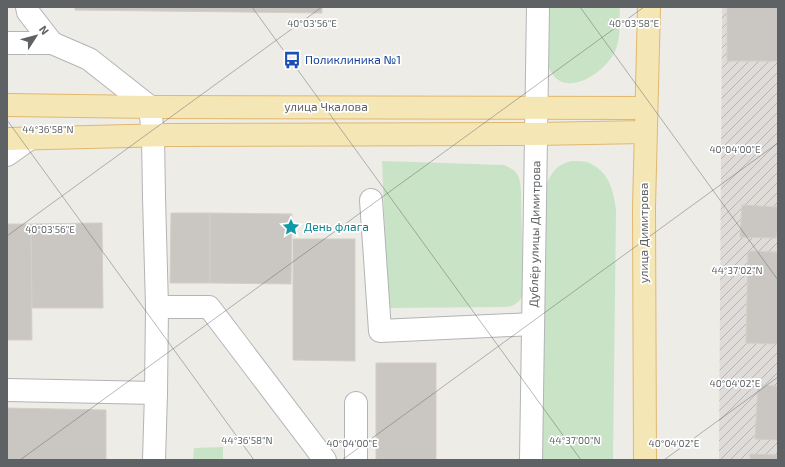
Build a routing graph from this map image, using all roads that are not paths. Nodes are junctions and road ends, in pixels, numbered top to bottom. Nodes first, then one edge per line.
1 (27, 7) edge
2 (538, 7) edge
3 (649, 7) edge
4 (7, 43) edge
5 (52, 43) junction
6 (7, 105) edge
7 (150, 107) junction
8 (646, 108) junction
9 (537, 109) junction
10 (645, 132) junction
11 (536, 134) junction
12 (153, 136) junction
13 (31, 138) junction
14 (7, 139) edge
15 (7, 155) edge
16 (371, 200) dead end
17 (157, 307) junction
18 (533, 324) junction
19 (7, 390) edge
20 (156, 393) junction
21 (356, 403) dead end
22 (154, 460) edge
23 (326, 460) edge
24 (356, 460) edge
25 (531, 460) edge
26 (645, 460) edge

1 - 5 street
2 - 9 street, Дублёр улицы Димитрова
3 - 8 main road, улица Димитрова
4 - 5 street
5 - 7 street
6 - 7 main road, улица Чкалова
7 - 9 main road, улица Чкалова
7 - 12 street
8 - 9 main road, улица Чкалова
8 - 10 main road, улица Димитрова
9 - 11 street, Дублёр улицы Димитрова
10 - 11 main road
10 - 26 main road, улица Димитрова
11 - 12 main road
11 - 18 street, Дублёр улицы Димитрова
12 - 13 main road
12 - 17 street
13 - 14 main road
13 - 15 street
16 - 18 street
17 - 20 street
17 - 23 street
18 - 25 street, Дублёр улицы Димитрова
19 - 20 street
20 - 22 street
21 - 24 street

